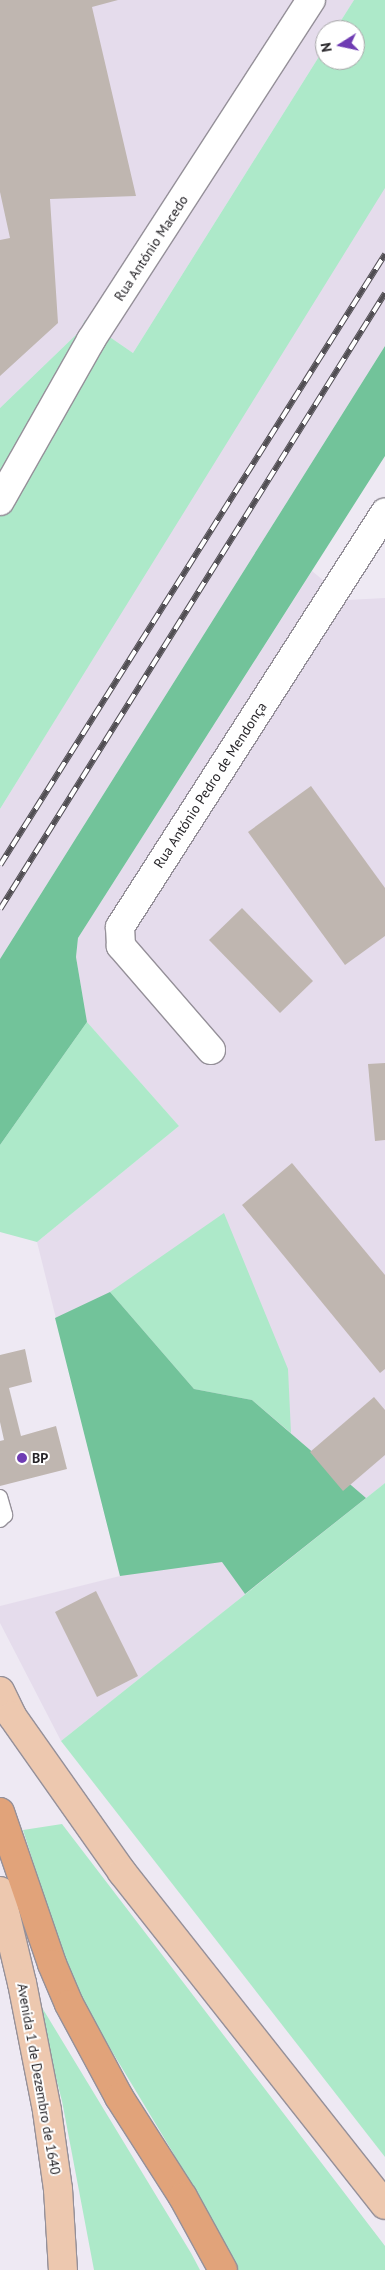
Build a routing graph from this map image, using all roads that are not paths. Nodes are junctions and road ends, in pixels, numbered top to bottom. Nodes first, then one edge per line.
1 (311, 0) edge
2 (0, 501) edge
3 (385, 512) edge
4 (211, 1050) dead end
5 (0, 1497) edge
6 (0, 1520) edge
7 (0, 1691) edge
8 (0, 1812) edge
9 (0, 1891) edge
10 (385, 2205) edge
11 (63, 2270) edge
12 (223, 2270) edge

1 - 2 street, Rua António Macedo
3 - 4 street, Rua António Pedro de Mendonça
5 - 6 lane
7 - 10 main road
8 - 12 highway
9 - 11 main road, Avenida 1 de Dezembro de 1640

